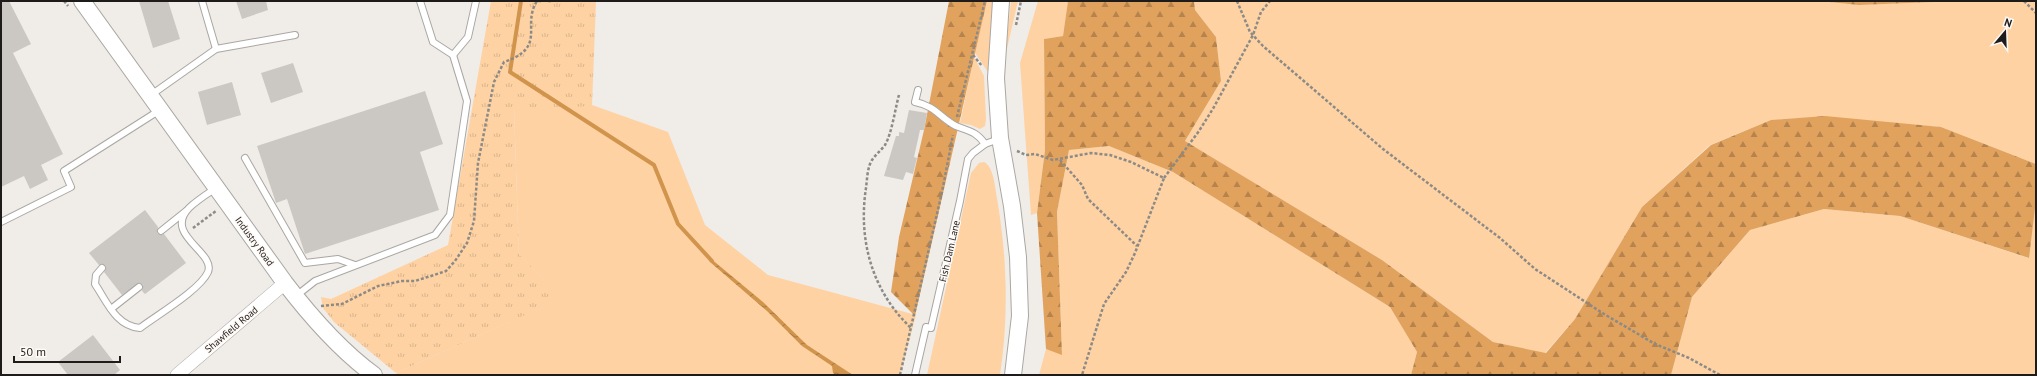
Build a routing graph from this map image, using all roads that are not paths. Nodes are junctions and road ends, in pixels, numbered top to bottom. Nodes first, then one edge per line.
1 (82, 1) edge
2 (202, 1) edge
3 (420, 1) edge
4 (476, 1) edge
5 (1001, 1) edge
6 (295, 34) dead end
7 (216, 49) junction
8 (453, 54) junction
9 (918, 90) dead end
10 (150, 96) junction
11 (160, 110) junction
12 (984, 144) junction
13 (1001, 145) junction
14 (245, 158) dead end
15 (216, 188) junction
16 (188, 209) junction
17 (1, 222) edge
18 (161, 231) dead end
19 (355, 265) junction
20 (102, 268) dead end
21 (285, 283) junction
22 (139, 287) dead end
23 (295, 297) junction
24 (111, 309) junction
25 (177, 375) edge
26 (374, 375) edge
27 (915, 375) edge
28 (1013, 375) edge

1 - 10 street, Industry Road
2 - 7 lane
3 - 8 lane
4 - 8 lane
5 - 13 street
6 - 7 lane
7 - 10 lane
8 - 19 lane
9 - 12 lane
10 - 11 street, Industry Road
11 - 15 street, Industry Road
11 - 17 lane
12 - 13 lane, Fish Dam Lane
12 - 27 lane, Fish Dam Lane
13 - 28 street
14 - 19 lane
15 - 16 lane
15 - 21 street, Industry Road
16 - 18 lane
16 - 24 lane
19 - 23 lane
20 - 24 lane
21 - 23 street, Industry Road
21 - 25 street, Shawfield Road
22 - 24 lane
23 - 26 street, Industry Road

